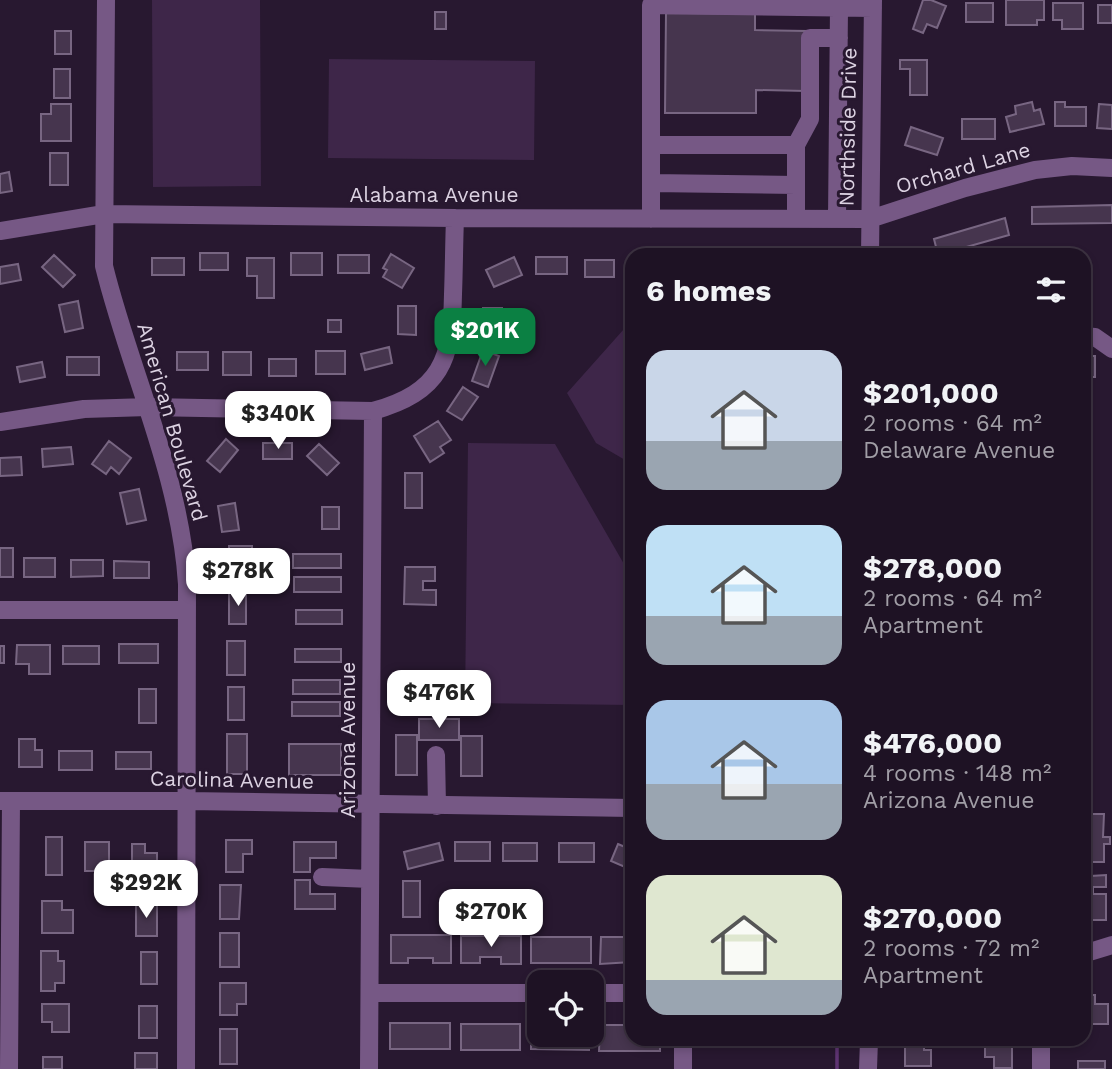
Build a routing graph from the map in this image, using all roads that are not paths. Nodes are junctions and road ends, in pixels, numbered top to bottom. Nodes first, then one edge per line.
1 (106, 0) edge
2 (873, 4) edge
3 (839, 7) junction
4 (839, 38) junction
5 (651, 145) junction
6 (796, 145) junction
7 (1112, 168) edge
8 (651, 183) junction
9 (796, 185) junction
10 (104, 214) junction
11 (455, 218) junction
12 (651, 219) junction
13 (796, 219) junction
14 (837, 219) junction
15 (870, 219) junction
16 (0, 231) edge
17 (870, 248) edge
18 (1091, 337) edge
19 (1112, 348) edge
20 (148, 407) junction
21 (373, 411) junction
22 (0, 422) edge
23 (0, 610) edge
24 (187, 610) junction
25 (436, 755) dead end
26 (6, 801) edge
27 (187, 801) junction
28 (371, 806) junction
29 (437, 806) junction
30 (625, 808) edge
31 (322, 877) dead end
32 (370, 879) junction
33 (1112, 945) edge
34 (1091, 952) edge
35 (369, 993) junction
36 (527, 993) edge
37 (604, 993) edge
38 (625, 993) edge
39 (683, 1046) edge
40 (869, 1046) edge
41 (1041, 1046) edge
42 (9, 1069) edge
43 (186, 1069) edge
44 (369, 1069) edge
45 (683, 1069) edge
46 (868, 1069) edge
47 (1041, 1069) edge

1 - 10 street, American Boulevard
2 - 3 street
2 - 15 street, Northside Drive
3 - 4 street
3 - 5 street
4 - 6 street
4 - 14 street
5 - 6 street
5 - 8 street
6 - 9 street
7 - 15 street, Orchard Lane
8 - 9 street
8 - 12 street
9 - 13 street
10 - 11 street, Alabama Avenue
10 - 16 street, Alabama Avenue
10 - 20 street, American Boulevard
11 - 12 street, Alabama Avenue
11 - 21 street
12 - 13 street, Alabama Avenue
13 - 14 street, Alabama Avenue
14 - 15 street, Alabama Avenue
15 - 17 street, Northside Drive
18 - 19 street
20 - 21 street
20 - 22 street
20 - 24 street, American Boulevard
21 - 28 street, Arizona Avenue
23 - 24 street
24 - 27 street, American Boulevard
25 - 29 street
26 - 27 street, Carolina Avenue
26 - 42 street
27 - 28 street, Carolina Avenue
27 - 43 street, American Boulevard
28 - 29 street, Carolina Avenue
28 - 32 street, Arizona Avenue
29 - 30 street, Carolina Avenue
31 - 32 street
32 - 35 street, Arizona Avenue
33 - 34 street
35 - 36 street
35 - 44 street, Arizona Avenue
37 - 38 street
39 - 45 street
40 - 46 street
41 - 47 street

